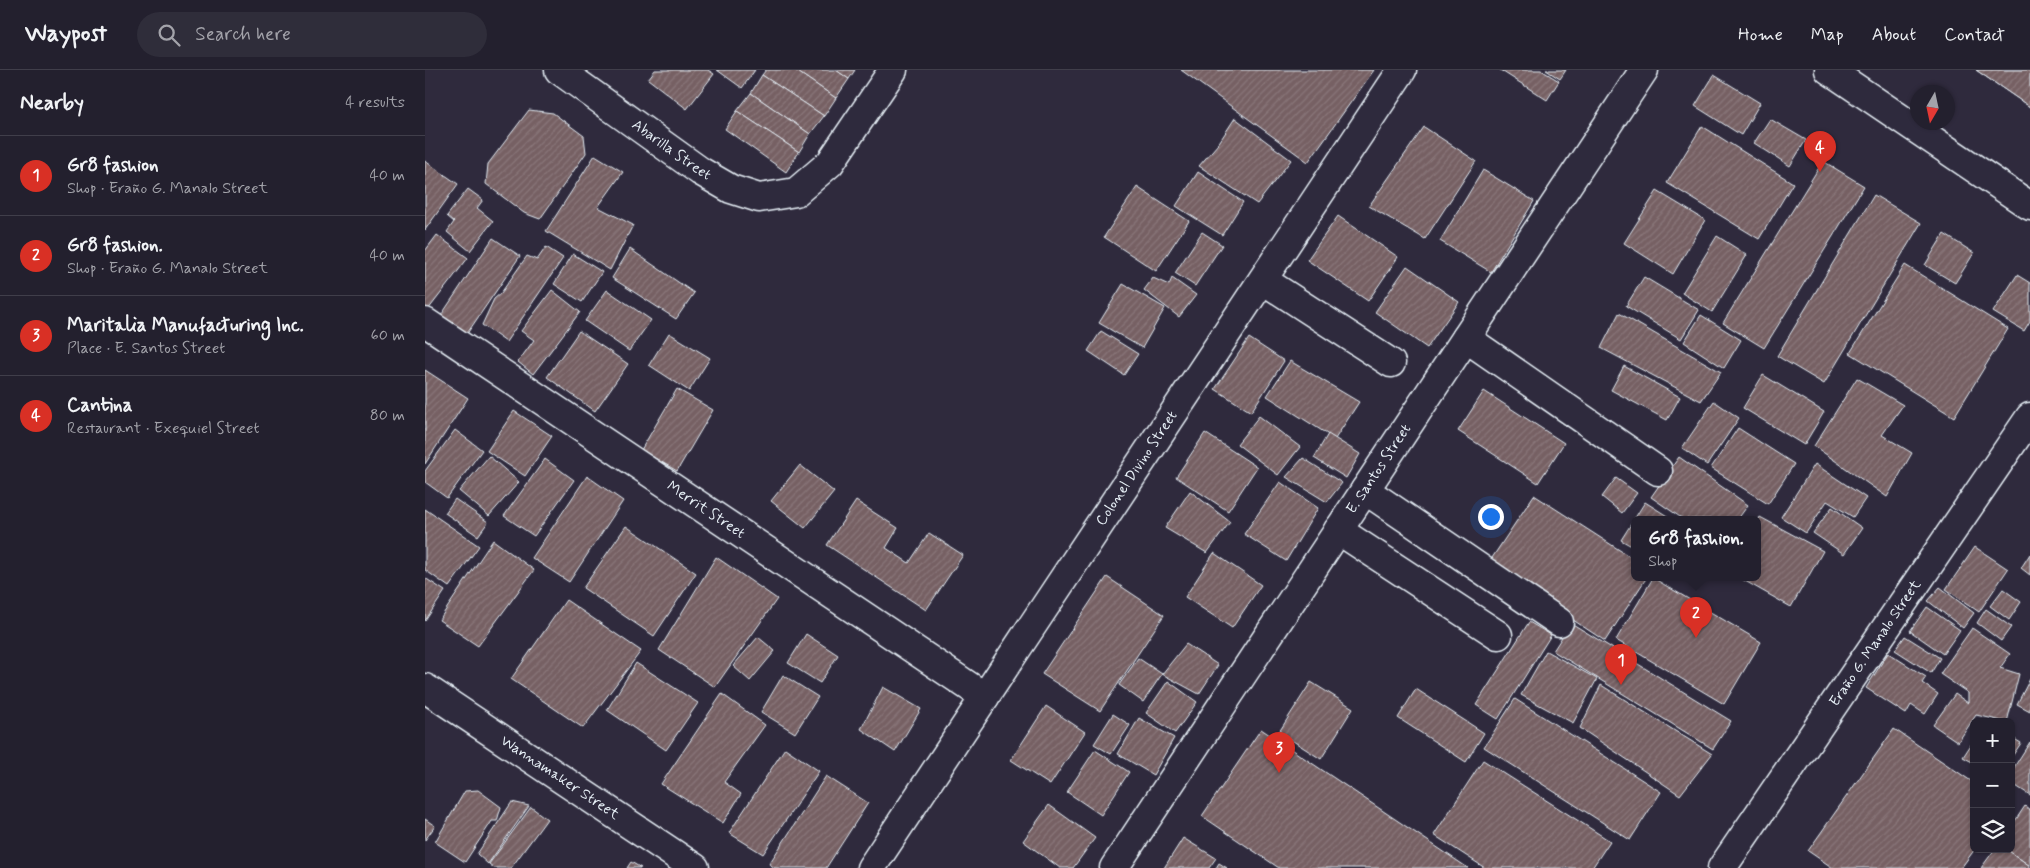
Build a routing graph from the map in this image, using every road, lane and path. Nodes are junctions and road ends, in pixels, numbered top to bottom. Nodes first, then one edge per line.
1 (559, 70) edge
2 (893, 70) edge
3 (1403, 70) edge
4 (1644, 70) edge
5 (1829, 70) edge
6 (2030, 206) edge
7 (1263, 280) junction
8 (425, 322) edge
9 (1466, 338) junction
10 (1391, 363) dead end
11 (2030, 417) edge
12 (1658, 471) dead end
13 (1365, 490) junction
14 (1339, 530) junction
15 (1559, 622) dead end
16 (1498, 635) dead end
17 (425, 688) edge
18 (985, 696) junction
19 (695, 868) edge
20 (871, 868) edge
21 (1114, 868) edge
22 (1722, 868) edge

1 - 2 street, Abarilla Street
3 - 7 street, Colonel Divino Street
4 - 9 street, E. Santos Street
5 - 6 street
7 - 10 street
7 - 18 street, Colonel Divino Street
8 - 18 street, Merrit Street
9 - 12 street
9 - 13 street, E. Santos Street
11 - 22 street, Eraño G. Manalo Street
13 - 14 street, E. Santos Street
13 - 15 street
14 - 16 street
14 - 21 street, E. Santos Street
17 - 19 street, Wannamaker Street
18 - 20 street, Colonel Divino Street

